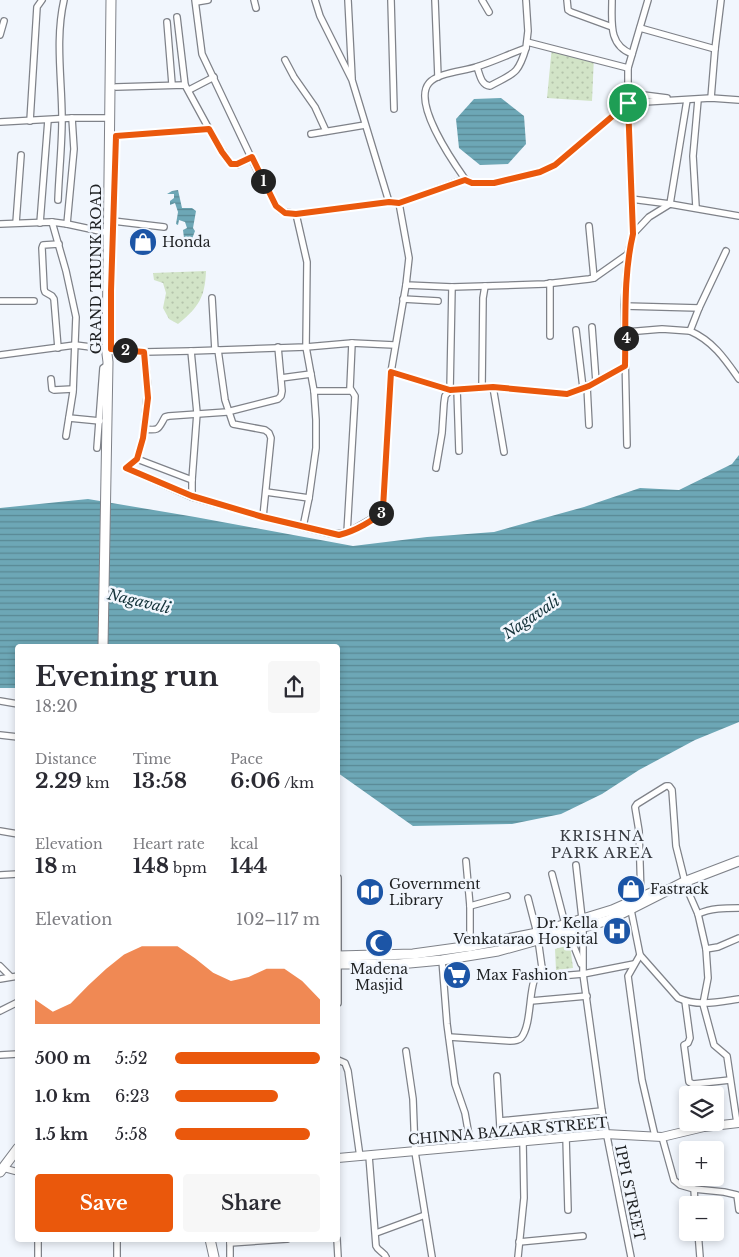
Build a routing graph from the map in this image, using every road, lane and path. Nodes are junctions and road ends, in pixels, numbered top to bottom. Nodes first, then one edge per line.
1 (42, 0) edge
2 (64, 0) edge
3 (112, 0) edge
4 (117, 0) edge
5 (208, 0) edge
6 (254, 0) edge
7 (315, 0) edge
8 (348, 0) edge
9 (391, 0) edge
10 (435, 0) edge
11 (482, 0) edge
12 (526, 0) edge
13 (567, 0) edge
14 (612, 0) edge
15 (648, 0) edge
16 (721, 0) edge
17 (195, 1) edge
18 (256, 8) dead end
19 (489, 12) dead end
20 (178, 17) dead end
21 (4, 21) dead end
22 (167, 22) dead end
23 (612, 27) junction
24 (640, 28) junction
25 (0, 35) edge
26 (526, 45) junction
27 (715, 49) junction
28 (632, 54) junction
29 (285, 60) dead end
30 (477, 67) junction
31 (628, 68) junction
32 (214, 77) junction
33 (438, 77) junction
34 (352, 80) junction
35 (172, 84) junction
36 (116, 87) junction
37 (187, 87) junction
38 (628, 93) junction
39 (711, 98) junction
40 (679, 100) junction
41 (687, 100) junction
42 (698, 100) junction
43 (739, 100) edge
44 (628, 103) junction
45 (394, 109) dead end
46 (72, 118) junction
47 (110, 118) junction
48 (62, 119) junction
49 (48, 120) junction
50 (30, 121) junction
51 (0, 122) edge
52 (365, 125) junction
53 (209, 129) junction
54 (326, 131) junction
55 (311, 134) dead end
56 (116, 136) junction
57 (21, 155) dead end
58 (252, 157) junction
59 (465, 180) junction
60 (631, 199) junction
61 (58, 200) dead end
62 (389, 202) junction
63 (399, 203) junction
64 (670, 204) junction
65 (696, 207) junction
66 (296, 214) junction
67 (739, 216) edge
68 (114, 221) junction
69 (52, 222) junction
70 (16, 223) junction
71 (40, 223) junction
72 (0, 224) edge
73 (67, 224) junction
74 (589, 226) dead end
75 (164, 227) dead end
76 (108, 234) junction
77 (633, 234) junction
78 (59, 244) junction
79 (726, 251) dead end
80 (628, 254) junction
81 (594, 278) junction
82 (550, 283) junction
83 (406, 285) junction
84 (484, 286) junction
85 (452, 287) junction
86 (212, 298) dead end
87 (403, 299) junction
88 (0, 301) edge
89 (34, 301) dead end
90 (438, 302) dead end
91 (624, 306) junction
92 (699, 308) junction
93 (592, 327) dead end
94 (576, 330) dead end
95 (690, 331) junction
96 (626, 332) junction
97 (550, 336) dead end
98 (352, 343) junction
99 (75, 345) junction
100 (394, 345) junction
101 (278, 346) junction
102 (306, 347) junction
103 (58, 348) junction
104 (109, 349) junction
105 (217, 350) junction
106 (191, 351) junction
107 (144, 352) junction
108 (0, 354) edge
109 (108, 363) junction
110 (625, 366) junction
111 (391, 372) junction
112 (311, 374) junction
113 (281, 378) junction
114 (51, 379) dead end
115 (739, 379) edge
116 (596, 382) junction
117 (482, 387) junction
118 (493, 387) junction
119 (585, 387) junction
120 (73, 389) junction
121 (453, 390) junction
122 (314, 391) junction
123 (351, 391) junction
124 (228, 412) junction
125 (198, 414) junction
126 (69, 418) junction
127 (100, 421) junction
128 (589, 424) dead end
129 (144, 429) junction
130 (66, 436) dead end
131 (627, 445) dead end
132 (102, 447) junction
133 (459, 451) dead end
134 (504, 452) dead end
135 (137, 459) junction
136 (436, 468) dead end
137 (192, 480) junction
138 (266, 492) junction
139 (192, 496) junction
140 (309, 498) junction
141 (263, 517) junction
142 (302, 527) junction
143 (347, 533) junction
144 (102, 644) edge
145 (0, 701) edge
146 (15, 704) edge
147 (0, 735) edge
148 (15, 737) edge
149 (0, 832) edge
150 (15, 834) edge
151 (739, 855) edge
152 (466, 861) dead end
153 (739, 861) edge
154 (576, 866) dead end
155 (15, 874) edge
156 (552, 874) dead end
157 (0, 875) edge
158 (684, 880) junction
159 (506, 896) dead end
160 (641, 897) junction
161 (528, 898) dead end
162 (470, 906) junction
163 (739, 908) edge
164 (631, 910) junction
165 (698, 914) junction
166 (582, 923) junction
167 (566, 928) junction
168 (538, 936) junction
169 (739, 938) edge
170 (706, 949) junction
171 (470, 951) junction
172 (640, 955) junction
173 (340, 960) edge
174 (340, 960) edge
175 (442, 960) junction
176 (634, 964) junction
177 (0, 966) edge
178 (542, 967) junction
179 (583, 971) junction
180 (10, 976) junction
181 (15, 976) edge
182 (0, 979) edge
183 (588, 996) junction
184 (739, 999) edge
185 (531, 1001) junction
186 (686, 1001) junction
187 (15, 1003) edge
188 (703, 1004) junction
189 (0, 1010) edge
190 (449, 1037) junction
191 (406, 1051) dead end
192 (15, 1054) edge
193 (0, 1055) edge
194 (340, 1061) edge
195 (497, 1076) dead end
196 (730, 1080) junction
197 (602, 1111) junction
198 (500, 1121) junction
199 (738, 1123) edge
200 (724, 1124) edge
201 (679, 1131) edge
202 (605, 1134) junction
203 (659, 1136) junction
204 (566, 1137) junction
205 (523, 1142) junction
206 (501, 1144) junction
207 (15, 1145) edge
208 (471, 1147) junction
209 (15, 1152) edge
210 (415, 1152) junction
211 (369, 1156) junction
212 (360, 1157) junction
213 (340, 1158) edge
214 (1, 1168) edge
215 (15, 1171) edge
216 (694, 1189) junction
217 (738, 1195) edge
218 (694, 1196) edge
219 (568, 1210) dead end
220 (739, 1210) edge
221 (425, 1215) junction
222 (376, 1233) junction
223 (583, 1236) dead end
224 (699, 1241) edge
225 (38, 1242) edge
226 (117, 1242) edge
227 (211, 1242) edge
228 (217, 1242) edge
229 (230, 1242) edge
230 (337, 1242) edge
231 (519, 1242) junction
232 (38, 1257) edge
233 (117, 1257) edge
234 (214, 1257) edge
235 (220, 1257) edge
236 (230, 1257) edge
237 (338, 1257) edge
238 (386, 1257) edge
239 (432, 1257) edge
240 (518, 1257) edge
241 (631, 1257) edge
242 (700, 1257) edge

1 - 50 street
2 - 48 street
3 - 47 main road, GRAND TRUNK ROAD
4 - 36 main road, GRAND TRUNK ROAD
5 - 17 street
6 - 18 street
7 - 34 street
8 - 34 street
9 - 45 street
10 - 33 street
11 - 19 street
12 - 26 street
13 - 23 street
14 - 23 street
15 - 24 street
16 - 27 street
17 - 32 street
20 - 37 street
21 - 25 street
22 - 35 street
23 - 28 street
24 - 27 street
24 - 28 street
26 - 30 street
26 - 30 street
26 - 31 street
27 - 39 street
28 - 31 street
29 - 54 street
30 - 33 street
31 - 38 street
32 - 37 street
32 - 58 street
33 - 59 street
34 - 52 street
35 - 36 street
35 - 37 street
36 - 56 main road, GRAND TRUNK ROAD
37 - 53 street
38 - 40 street
38 - 44 street
39 - 42 street
39 - 43 street
40 - 41 street
40 - 44 street
41 - 42 street
41 - 64 street
42 - 65 street
44 - 59 street
44 - 60 street
46 - 47 street
46 - 48 street
46 - 73 street
47 - 76 main road, GRAND TRUNK ROAD
48 - 49 street
48 - 61 street
49 - 50 street
49 - 71 street
50 - 51 street
52 - 54 street
52 - 62 street
53 - 56 street
53 - 58 street
54 - 55 street
56 - 68 main road, GRAND TRUNK ROAD
57 - 70 street
58 - 66 street
59 - 63 street
60 - 64 street
60 - 77 street
62 - 63 street
62 - 66 street
63 - 83 street
64 - 65 street
64 - 77 street
65 - 67 street
66 - 102 street
68 - 75 street
68 - 104 main road, GRAND TRUNK ROAD
69 - 71 street
69 - 73 street
69 - 78 street
70 - 71 street
70 - 72 street
73 - 76 street
74 - 81 street
76 - 104 main road, GRAND TRUNK ROAD
77 - 80 street
78 - 99 street
78 - 103 street
79 - 92 street
80 - 81 street
80 - 91 street
81 - 82 street
82 - 84 street
82 - 97 street
83 - 85 street
83 - 87 street
84 - 85 street
84 - 117 street
85 - 121 street
86 - 105 street
87 - 90 street
87 - 100 street
88 - 89 street
91 - 92 street
91 - 96 street
92 - 95 street
93 - 116 street
94 - 119 street
95 - 96 street
95 - 115 street
96 - 110 street
98 - 100 street
98 - 102 street
98 - 123 street
99 - 103 street
99 - 104 street
99 - 120 street
100 - 111 street
101 - 102 street
101 - 105 street
101 - 113 street
102 - 112 street
103 - 108 street
104 - 107 street
104 - 109 main road, GRAND TRUNK ROAD
105 - 106 street
105 - 124 street
106 - 107 street
106 - 125 street
107 - 129 street
109 - 127 street
109 - 132 main road, GRAND TRUNK ROAD
110 - 116 street
110 - 131 street
111 - 121 street
111 - 143 street
112 - 113 street
112 - 122 street
113 - 124 street
114 - 120 street
116 - 119 street
117 - 118 street
117 - 121 street
118 - 119 street
118 - 134 street
119 - 128 street
120 - 126 street
121 - 133 street
121 - 136 street
122 - 123 street
122 - 140 street
123 - 143 street
124 - 125 street
124 - 138 street
125 - 129 street
125 - 137 street
126 - 127 street
126 - 130 street
127 - 132 street
129 - 135 street
132 - 144 main road, GRAND TRUNK ROAD
135 - 137 street
135 - 139 street
137 - 139 street
138 - 140 street
138 - 141 street
139 - 141 street
140 - 142 street
141 - 142 street
142 - 143 street
145 - 146 street
147 - 148 street
149 - 150 street
151 - 158 main road
152 - 162 street
153 - 158 main road
154 - 166 street
155 - 157 street
156 - 167 street
158 - 160 main road
158 - 160 street
158 - 164 main road
158 - 165 street
159 - 162 street
160 - 166 main road
161 - 168 street
162 - 171 street
163 - 165 street
164 - 166 main road
164 - 172 street
165 - 170 street
166 - 167 main road
166 - 179 street
167 - 168 main road
167 - 179 street
168 - 171 main road
168 - 178 street
169 - 170 street
170 - 188 street
171 - 173 main road
171 - 175 main road
172 - 176 street
172 - 186 street
174 - 175 main road
175 - 190 street
176 - 179 street
176 - 203 street
177 - 180 street
178 - 179 street
178 - 185 street
179 - 183 street, IPPI STREET
180 - 181 street
180 - 182 street
183 - 185 street
183 - 197 street, IPPI STREET
184 - 188 street
185 - 190 street
186 - 188 street
186 - 196 street
187 - 189 street
188 - 196 street
190 - 208 street
191 - 210 street
192 - 193 street
194 - 212 street
195 - 198 street
196 - 199 street
197 - 198 street
197 - 202 street, IPPI STREET
198 - 206 street
199 - 200 street, CHINNA BAZAAR STREET
201 - 203 street, CHINNA BAZAAR STREET
202 - 203 street, CHINNA BAZAAR STREET
202 - 204 street, CHINNA BAZAAR STREET
202 - 241 street, IPPI STREET
203 - 216 street
204 - 205 street, CHINNA BAZAAR STREET
204 - 219 street
205 - 206 street, CHINNA BAZAAR STREET
205 - 231 street
206 - 208 street, CHINNA BAZAAR STREET
207 - 214 main road
208 - 210 street, CHINNA BAZAAR STREET
209 - 214 main road
210 - 211 street, CHINNA BAZAAR STREET
210 - 221 street
211 - 212 street, CHINNA BAZAAR STREET
211 - 222 street
212 - 213 street, CHINNA BAZAAR STREET
214 - 215 street
216 - 217 street
216 - 218 street
217 - 220 street
221 - 222 street
221 - 239 street
222 - 238 street
223 - 231 street
224 - 242 street
225 - 232 street
226 - 233 street
227 - 234 main road
228 - 235 main road
229 - 236 street
230 - 237 street
231 - 240 street

